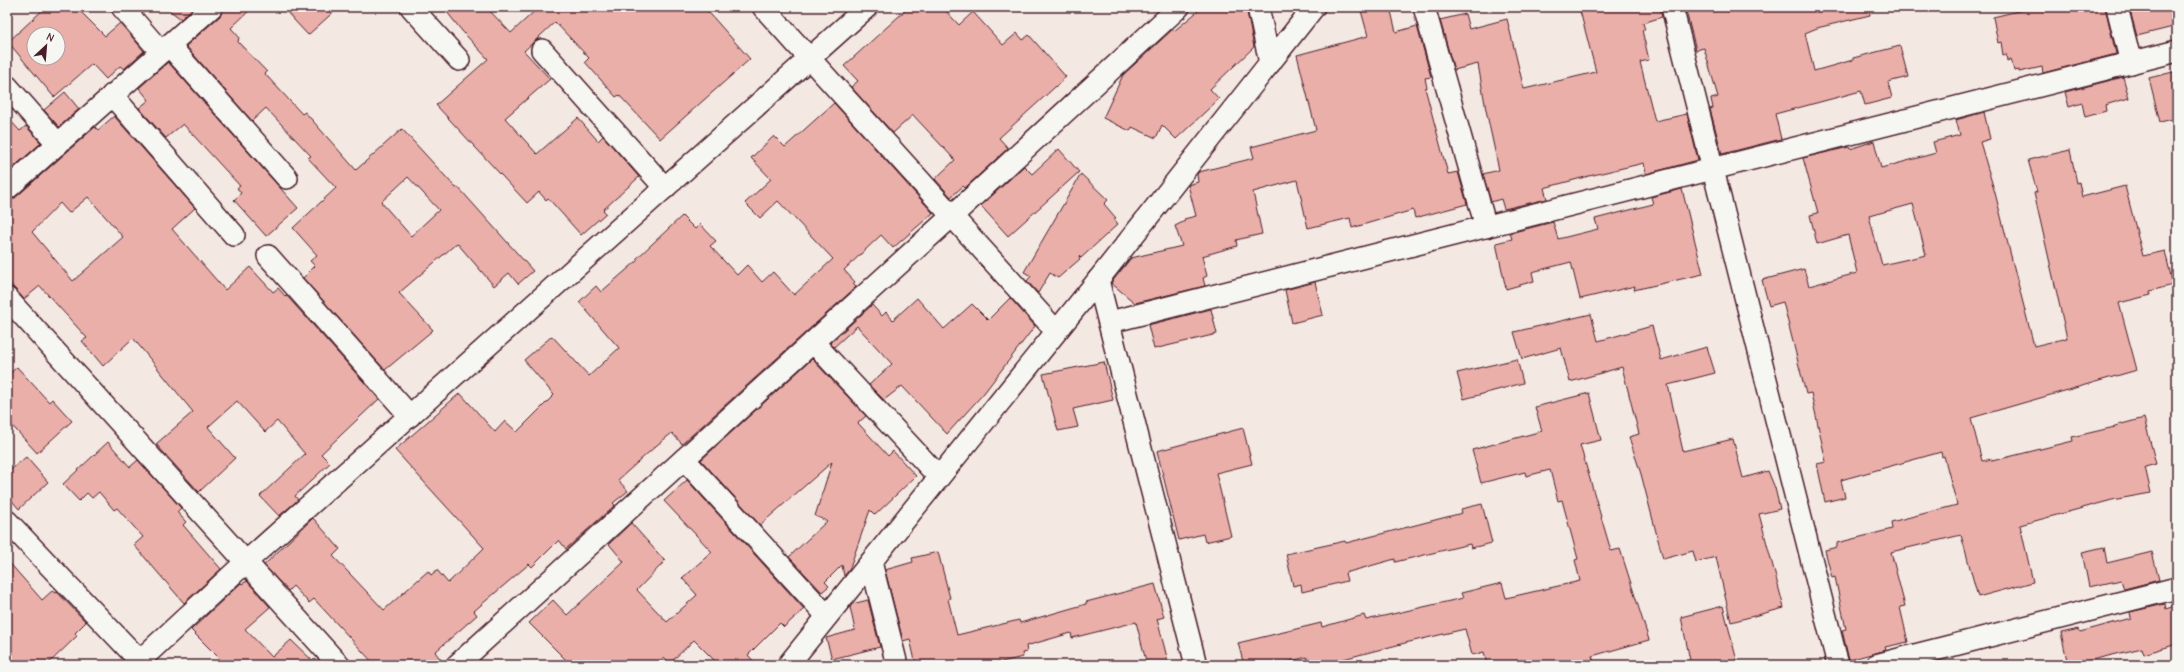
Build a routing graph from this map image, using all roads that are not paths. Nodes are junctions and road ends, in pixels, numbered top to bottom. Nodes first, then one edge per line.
1 (122, 7) edge
2 (212, 7) edge
3 (410, 7) edge
4 (763, 7) edge
5 (866, 7) edge
6 (1179, 7) edge
7 (1258, 7) edge
8 (1314, 7) edge
9 (1424, 7) edge
10 (1672, 7) edge
11 (2117, 7) edge
12 (165, 48) junction
13 (542, 50) dead end
14 (2177, 51) edge
15 (810, 59) junction
16 (459, 60) dead end
17 (1270, 63) junction
18 (2131, 63) junction
19 (7, 86) edge
20 (112, 95) junction
21 (58, 144) junction
22 (1713, 169) junction
23 (287, 178) dead end
24 (666, 188) junction
25 (7, 189) edge
26 (952, 216) junction
27 (1486, 227) junction
28 (234, 235) dead end
29 (268, 256) dead end
30 (1098, 280) junction
31 (7, 298) edge
32 (1110, 322) junction
33 (1056, 331) junction
34 (813, 342) junction
35 (410, 416) junction
36 (684, 459) junction
37 (939, 477) junction
38 (7, 521) edge
39 (247, 561) junction
40 (871, 562) junction
41 (2177, 588) edge
42 (827, 616) junction
43 (137, 663) edge
44 (339, 665) edge
45 (457, 665) edge
46 (788, 665) edge
47 (897, 665) edge
48 (1196, 665) edge
49 (1838, 665) edge
50 (1876, 665) edge

1 - 12 street
2 - 12 street
3 - 16 street
4 - 15 street
5 - 15 street
6 - 26 street
7 - 17 street
8 - 17 street
9 - 27 street
10 - 22 street
11 - 18 street
12 - 20 street
12 - 23 street
13 - 24 street
14 - 18 street
15 - 24 street
15 - 26 street
17 - 30 street
18 - 22 street
19 - 21 street
20 - 21 street
20 - 28 street
21 - 25 street
22 - 27 street
22 - 49 street
24 - 35 street
26 - 33 street
26 - 34 street
27 - 32 street
29 - 35 street
30 - 32 street
30 - 33 street
31 - 39 street
32 - 48 street
33 - 37 street
34 - 36 street
34 - 37 street
35 - 39 street
36 - 42 street
36 - 45 street
37 - 40 street
38 - 43 street
39 - 43 street
39 - 44 street
40 - 42 street
40 - 47 street
41 - 50 street
42 - 46 street

